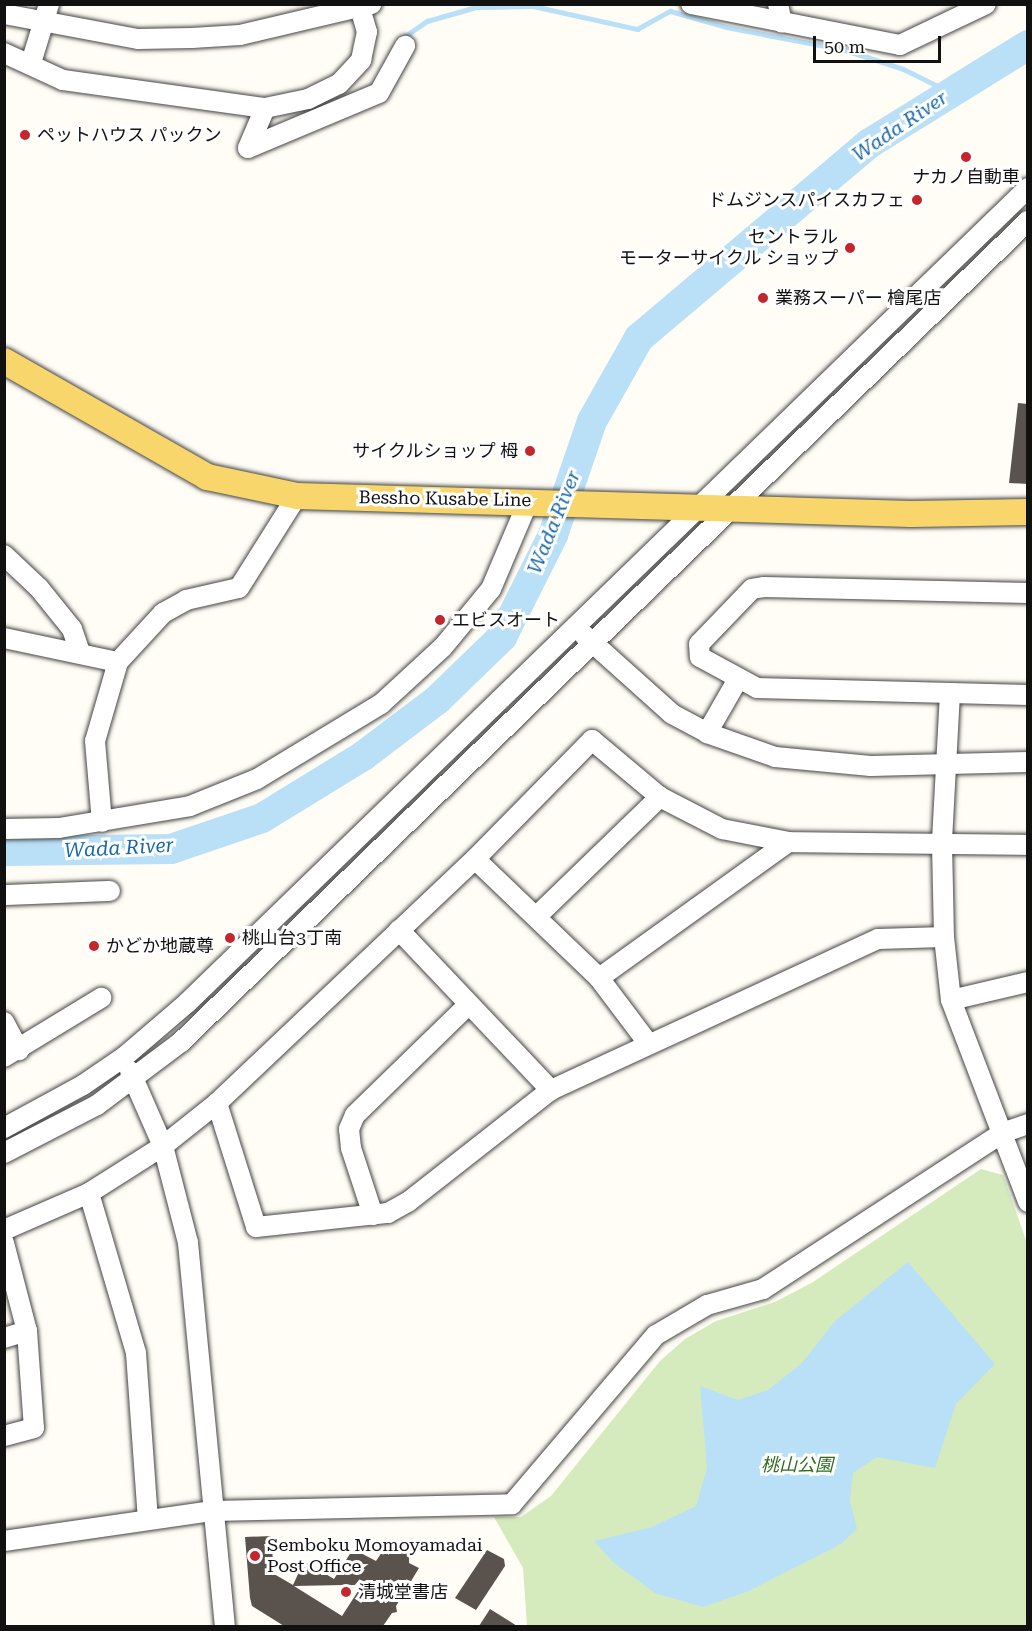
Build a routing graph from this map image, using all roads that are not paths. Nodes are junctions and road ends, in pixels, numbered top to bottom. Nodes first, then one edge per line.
1 (691, 4) edge
2 (986, 4) edge
3 (366, 6) edge
4 (47, 13) edge
5 (4, 14) edge
6 (780, 14) edge
7 (405, 46) dead end
8 (4, 53) edge
9 (31, 63) junction
10 (265, 108) junction
11 (1028, 188) edge
12 (1028, 221) edge
13 (4, 361) edge
14 (297, 496) junction
15 (533, 502) junction
16 (698, 509) junction
17 (734, 509) junction
18 (1028, 512) edge
19 (4, 555) edge
20 (1028, 593) edge
21 (576, 627) junction
22 (4, 638) edge
23 (594, 644) junction
24 (80, 652) junction
25 (118, 662) junction
26 (738, 680) junction
27 (950, 693) junction
28 (1028, 695) edge
29 (708, 733) junction
30 (1028, 762) edge
31 (946, 763) junction
32 (660, 797) junction
33 (102, 822) junction
34 (4, 829) edge
35 (788, 842) junction
36 (942, 843) junction
37 (1028, 845) edge
38 (475, 859) junction
39 (110, 891) dead end
40 (4, 895) edge
41 (536, 917) junction
42 (399, 930) junction
43 (944, 937) junction
44 (599, 978) junction
45 (1028, 982) edge
46 (101, 998) dead end
47 (951, 1000) junction
48 (469, 1004) junction
49 (4, 1022) edge
50 (648, 1043) junction
51 (12, 1054) edge
52 (123, 1057) junction
53 (134, 1081) junction
54 (551, 1090) junction
55 (218, 1103) junction
56 (1028, 1124) edge
57 (4, 1128) edge
58 (1002, 1133) junction
59 (163, 1146) junction
60 (4, 1153) edge
61 (90, 1193) junction
62 (1028, 1202) edge
63 (373, 1215) junction
64 (4, 1230) edge
65 (4, 1243) edge
66 (27, 1331) junction
67 (4, 1338) edge
68 (4, 1436) edge
69 (213, 1511) junction
70 (148, 1520) junction
71 (4, 1541) edge
72 (225, 1626) edge

1 - 6 street
2 - 6 street
3 - 4 street
3 - 10 street
4 - 5 street
4 - 9 street
7 - 10 street
8 - 9 street
9 - 10 street
11 - 16 street
12 - 17 street
13 - 14 main road, Bessho Kusabe Line
14 - 15 main road, Bessho Kusabe Line
14 - 25 street
15 - 16 main road, Bessho Kusabe Line
15 - 33 street
16 - 17 main road, Bessho Kusabe Line
16 - 21 street
17 - 18 main road, Bessho Kusabe Line
17 - 23 street
19 - 24 street
20 - 26 street
21 - 23 street
21 - 52 street
22 - 24 street
23 - 29 street
23 - 53 street
24 - 25 street
25 - 33 street
26 - 27 street
26 - 29 street
27 - 28 street
27 - 31 street
29 - 31 street
30 - 31 street
31 - 36 street
32 - 35 street
32 - 38 street
32 - 41 street
33 - 34 street
35 - 36 street
35 - 44 street
36 - 37 street
36 - 43 street
38 - 41 street
38 - 42 street
39 - 40 street
41 - 44 street
42 - 48 street
42 - 55 street
43 - 47 street
43 - 50 street
44 - 50 street
45 - 47 street
46 - 51 street
47 - 58 street
48 - 54 street
48 - 63 street
49 - 51 street
50 - 54 street
52 - 53 street
52 - 57 street
53 - 59 street
53 - 60 street
54 - 63 street
55 - 59 street
55 - 63 street
56 - 58 street
58 - 62 street
58 - 69 street
59 - 61 street
59 - 69 street
61 - 64 street
61 - 70 street
65 - 66 street
66 - 67 street
66 - 68 street
69 - 70 street
69 - 72 street
70 - 71 street

